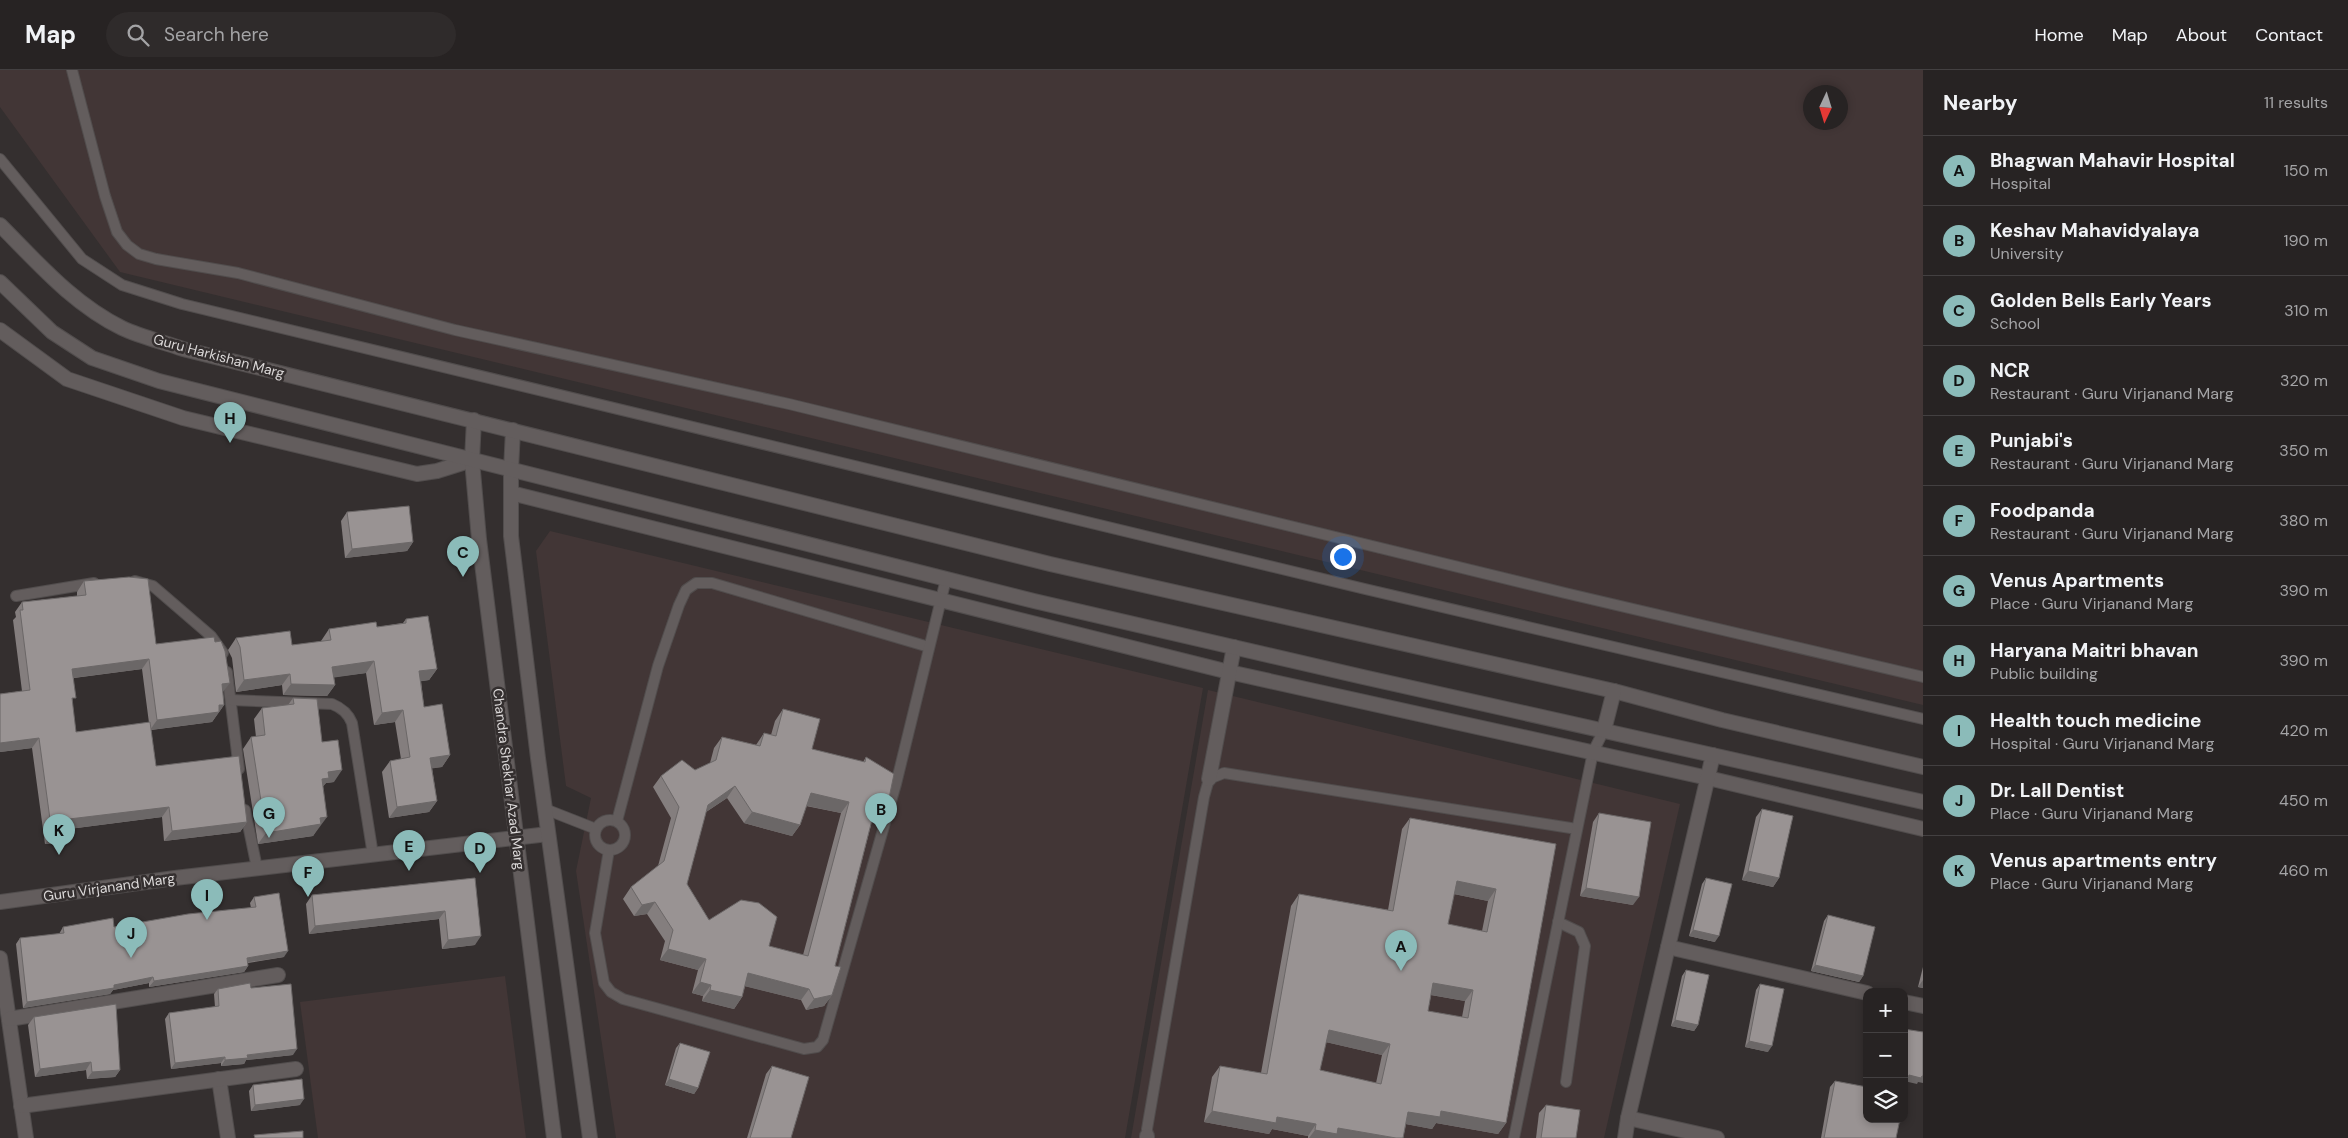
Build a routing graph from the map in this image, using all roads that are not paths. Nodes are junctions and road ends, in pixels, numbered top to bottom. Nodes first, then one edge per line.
1 (72, 70) edge
2 (0, 159) edge
3 (0, 225) edge
4 (0, 282) edge
5 (0, 330) edge
6 (474, 420) junction
7 (513, 430) junction
8 (472, 460) junction
9 (510, 470) junction
10 (511, 493) junction
11 (946, 579) junction
12 (126, 580) edge
13 (102, 582) edge
14 (16, 596) dead end
15 (941, 599) junction
16 (929, 647) junction
17 (1234, 647) junction
18 (1229, 672) junction
19 (1923, 676) edge
20 (1614, 691) junction
21 (231, 700) junction
22 (1923, 719) edge
23 (1604, 730) junction
24 (1593, 752) junction
25 (1713, 755) junction
26 (1923, 767) edge
27 (1708, 778) junction
28 (1210, 779) junction
29 (241, 784) edge
30 (1923, 802) edge
31 (244, 803) edge
32 (545, 809) junction
33 (616, 821) junction
34 (596, 829) junction
35 (1577, 829) junction
36 (1923, 830) edge
37 (548, 834) junction
38 (516, 838) junction
39 (610, 850) junction
40 (373, 854) junction
41 (256, 868) junction
42 (0, 902) edge
43 (1558, 922) junction
44 (1668, 947) junction
45 (0, 958) edge
46 (278, 975) dead end
47 (1863, 992) edge
48 (1908, 1003) edge
49 (1923, 1006) edge
50 (9, 1018) junction
51 (296, 1069) dead end
52 (219, 1079) junction
53 (1566, 1082) dead end
54 (22, 1106) junction
55 (1628, 1118) junction
56 (1148, 1137) edge
57 (26, 1138) edge
58 (228, 1138) edge
59 (554, 1138) edge
60 (590, 1138) edge
61 (1514, 1138) edge
62 (1625, 1138) edge
63 (1717, 1138) edge

1 - 19 lane
2 - 22 lane
3 - 6 street, Guru Harkishan Marg
4 - 8 street
5 - 8 street
6 - 7 street, Guru Harkishan Marg
6 - 8 street, Chandra Shekhar Azad Marg
7 - 9 street
7 - 20 street, Guru Harkishan Marg
8 - 9 street
8 - 38 street, Chandra Shekhar Azad Marg
9 - 10 street
9 - 11 street
10 - 15 street
10 - 32 street
11 - 15 lane
11 - 17 street
12 - 21 lane
13 - 14 lane
15 - 16 lane
15 - 18 street
16 - 33 lane
16 - 39 lane
17 - 18 street
17 - 23 street
18 - 24 street
18 - 28 street
20 - 23 street
20 - 26 street, Guru Harkishan Marg
21 - 29 lane
21 - 40 lane
23 - 24 lane
23 - 25 street
24 - 27 street
24 - 35 lane
25 - 27 street
25 - 30 street
27 - 36 street
27 - 44 street
28 - 35 lane
28 - 56 lane
31 - 41 lane
32 - 34 lane
32 - 37 street
33 - 34 lane
33 - 39 lane
34 - 39 lane
35 - 43 lane
37 - 38 street, Guru Virjanand Marg
37 - 60 street
38 - 40 street, Guru Virjanand Marg
38 - 59 street, Chandra Shekhar Azad Marg
40 - 41 street, Guru Virjanand Marg
41 - 42 street, Guru Virjanand Marg
43 - 53 lane
43 - 61 lane
44 - 47 street
44 - 55 street
45 - 50 street
46 - 50 street
48 - 49 street
50 - 54 street
51 - 52 street
52 - 54 street
52 - 58 street
54 - 57 street
55 - 62 street
55 - 63 street

